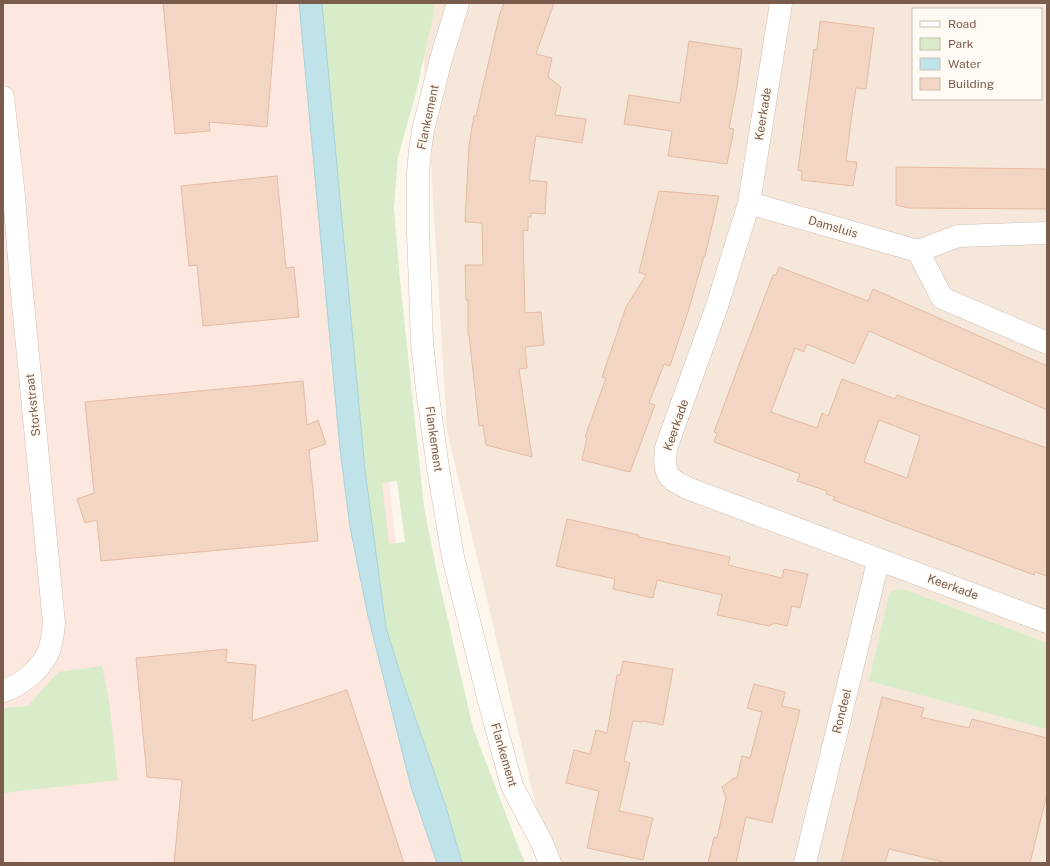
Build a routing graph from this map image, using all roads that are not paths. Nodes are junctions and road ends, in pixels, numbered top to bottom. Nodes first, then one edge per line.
1 (458, 3) edge
2 (781, 3) edge
3 (3, 96) edge
4 (750, 203) junction
5 (1047, 234) edge
6 (918, 251) junction
7 (1047, 343) edge
8 (879, 560) junction
9 (1047, 622) edge
10 (3, 691) edge
11 (550, 863) edge
12 (805, 863) edge

1 - 11 street, Flankement
2 - 4 street, Keerkade
3 - 10 street, Storkstraat
4 - 6 street, Damsluis
4 - 8 street, Keerkade
5 - 6 street
6 - 7 street
8 - 9 street, Keerkade
8 - 12 street, Rondeel

